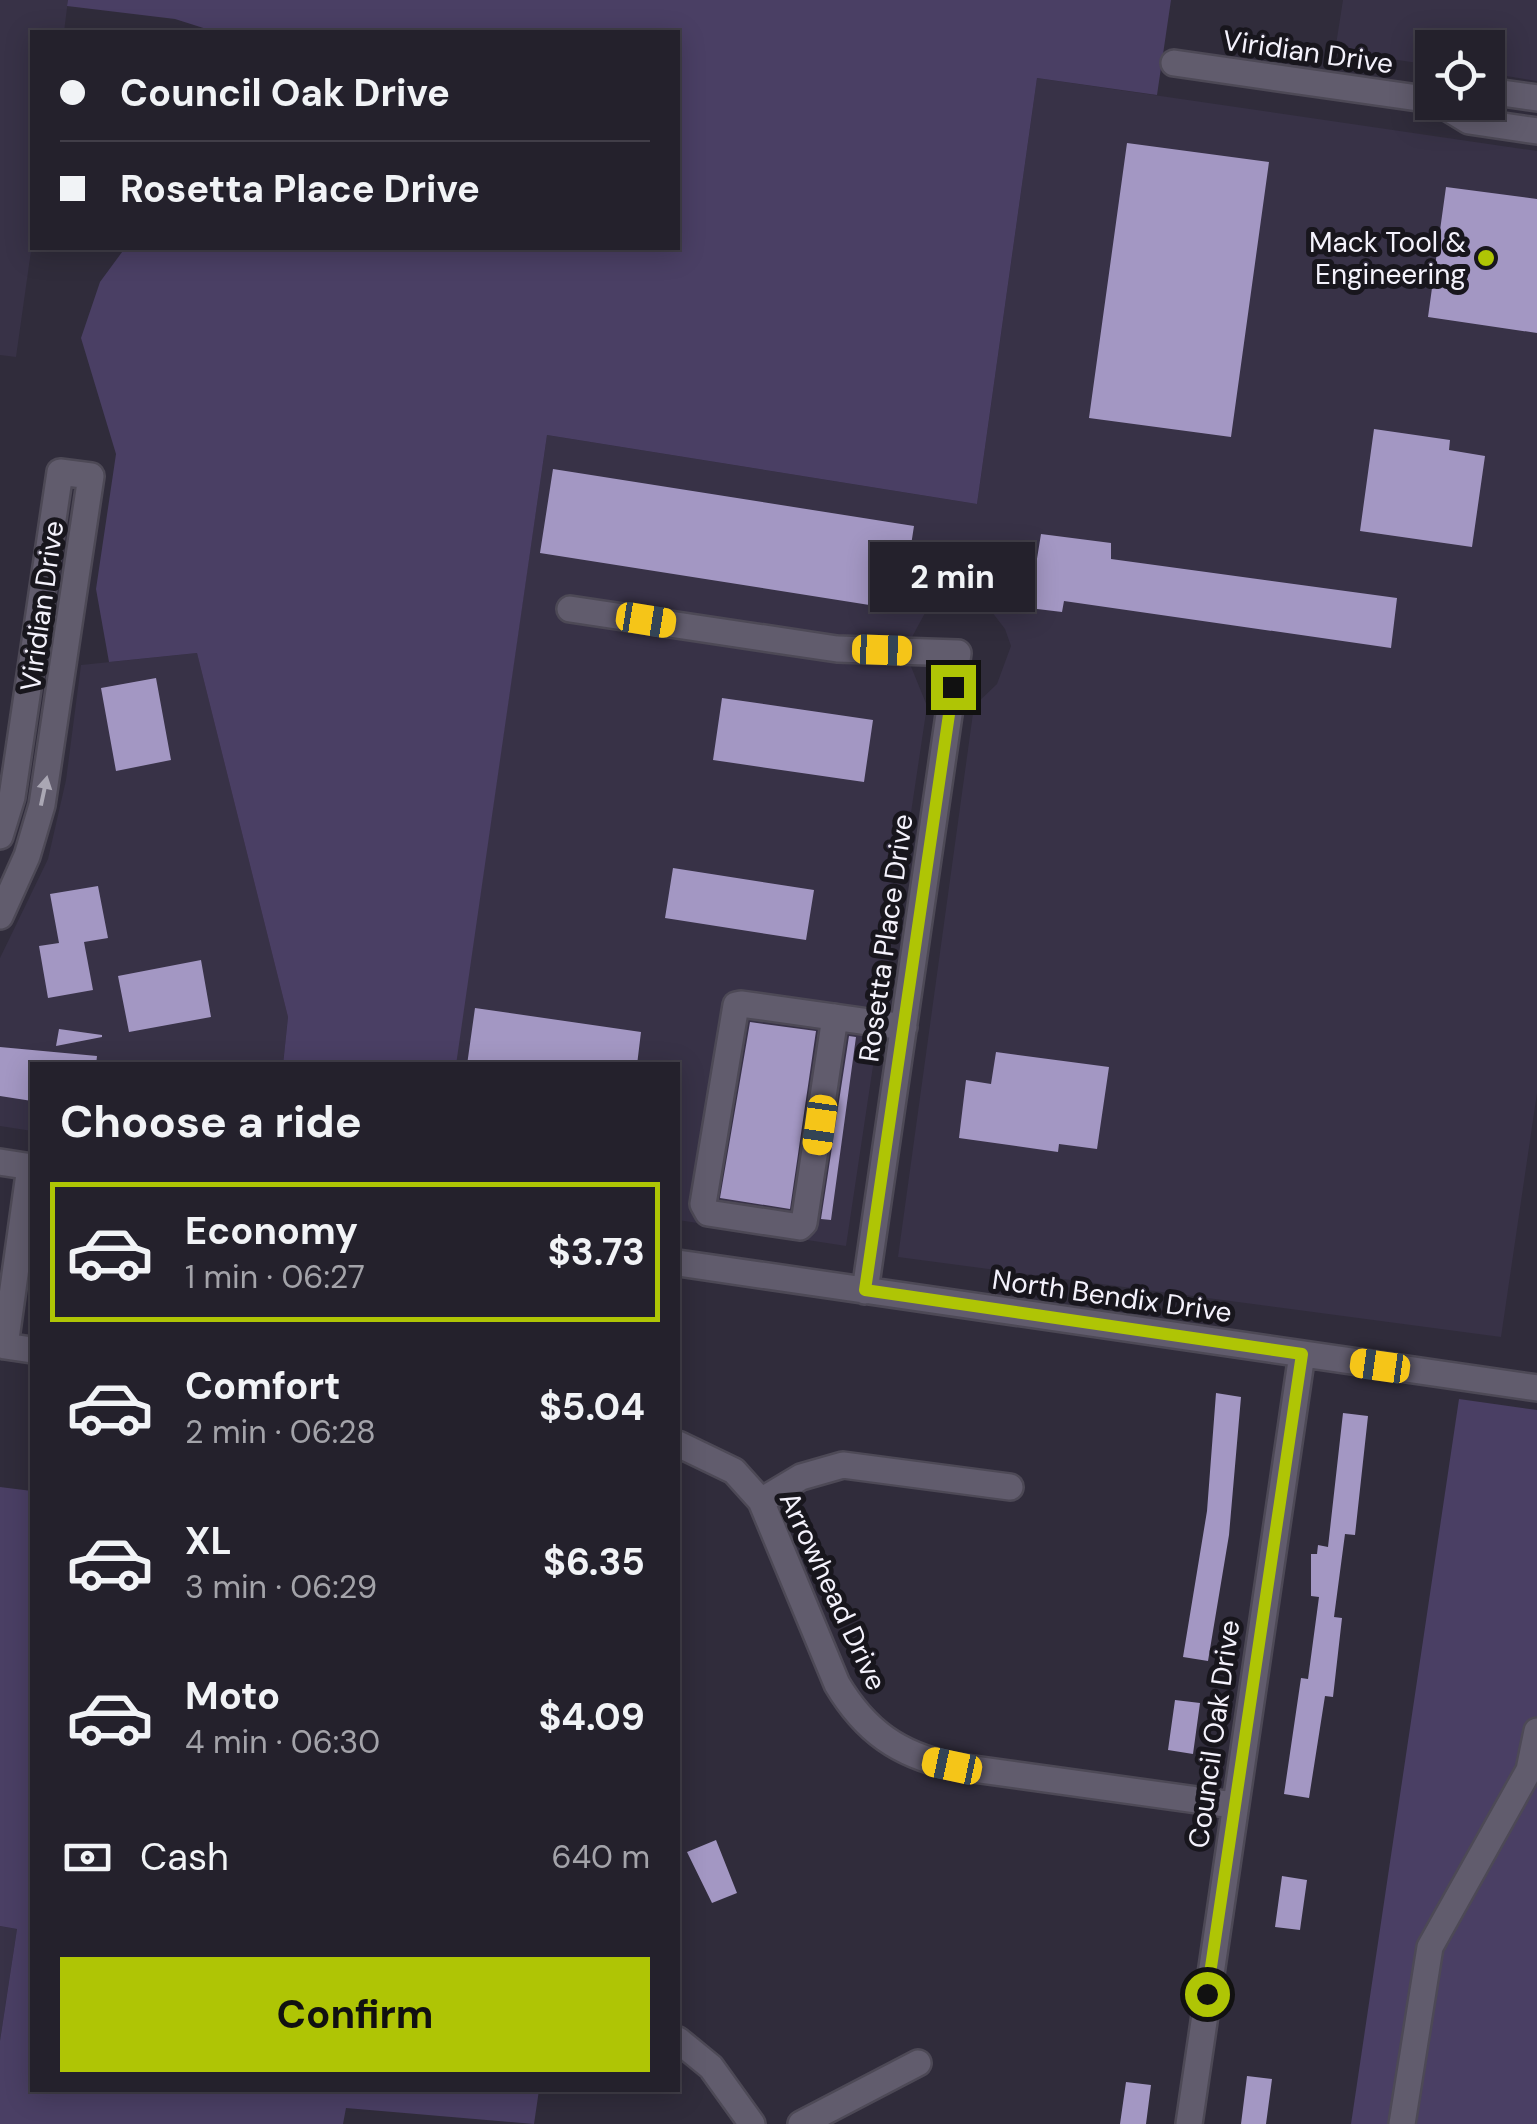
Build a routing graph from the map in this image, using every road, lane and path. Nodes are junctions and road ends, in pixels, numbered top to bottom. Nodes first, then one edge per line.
1 (1174, 63) dead end
2 (1505, 93) edge
3 (1415, 98) edge
4 (1537, 98) edge
5 (1467, 120) edge
6 (1537, 132) edge
7 (570, 610) dead end
8 (3, 828) edge
9 (34, 828) junction
10 (0, 916) edge
11 (835, 1018) junction
12 (904, 1027) junction
13 (0, 1162) edge
14 (30, 1167) edge
15 (30, 1180) edge
16 (680, 1263) edge
17 (865, 1290) junction
18 (30, 1350) edge
19 (1302, 1354) junction
20 (1536, 1384) edge
21 (680, 1445) edge
22 (1010, 1487) dead end
23 (761, 1501) junction
24 (1537, 1731) edge
25 (1232, 1805) junction
26 (680, 2042) edge
27 (918, 2063) dead end
28 (752, 2124) edge
29 (801, 2124) edge
30 (1189, 2124) edge
31 (1402, 2124) edge

1 - 3 street, Viridian Drive
2 - 4 street
5 - 6 street, Viridian Drive
7 - 12 street, Rosetta Place Drive
8 - 9 street
9 -> 8 street, Viridian Drive
9 - 10 street, Viridian Drive
11 - 11 street
11 - 12 street
12 - 17 street, Rosetta Place Drive
13 - 14 street
15 - 18 street
16 - 17 street, North Bendix Drive
17 - 19 street, North Bendix Drive
19 - 20 street, North Bendix Drive
19 - 25 street, Council Oak Drive
21 - 23 street, Arrowhead Drive
22 - 23 street
23 - 25 street, Arrowhead Drive
24 - 31 street
25 - 30 street, Council Oak Drive
26 - 28 street
27 - 29 street

